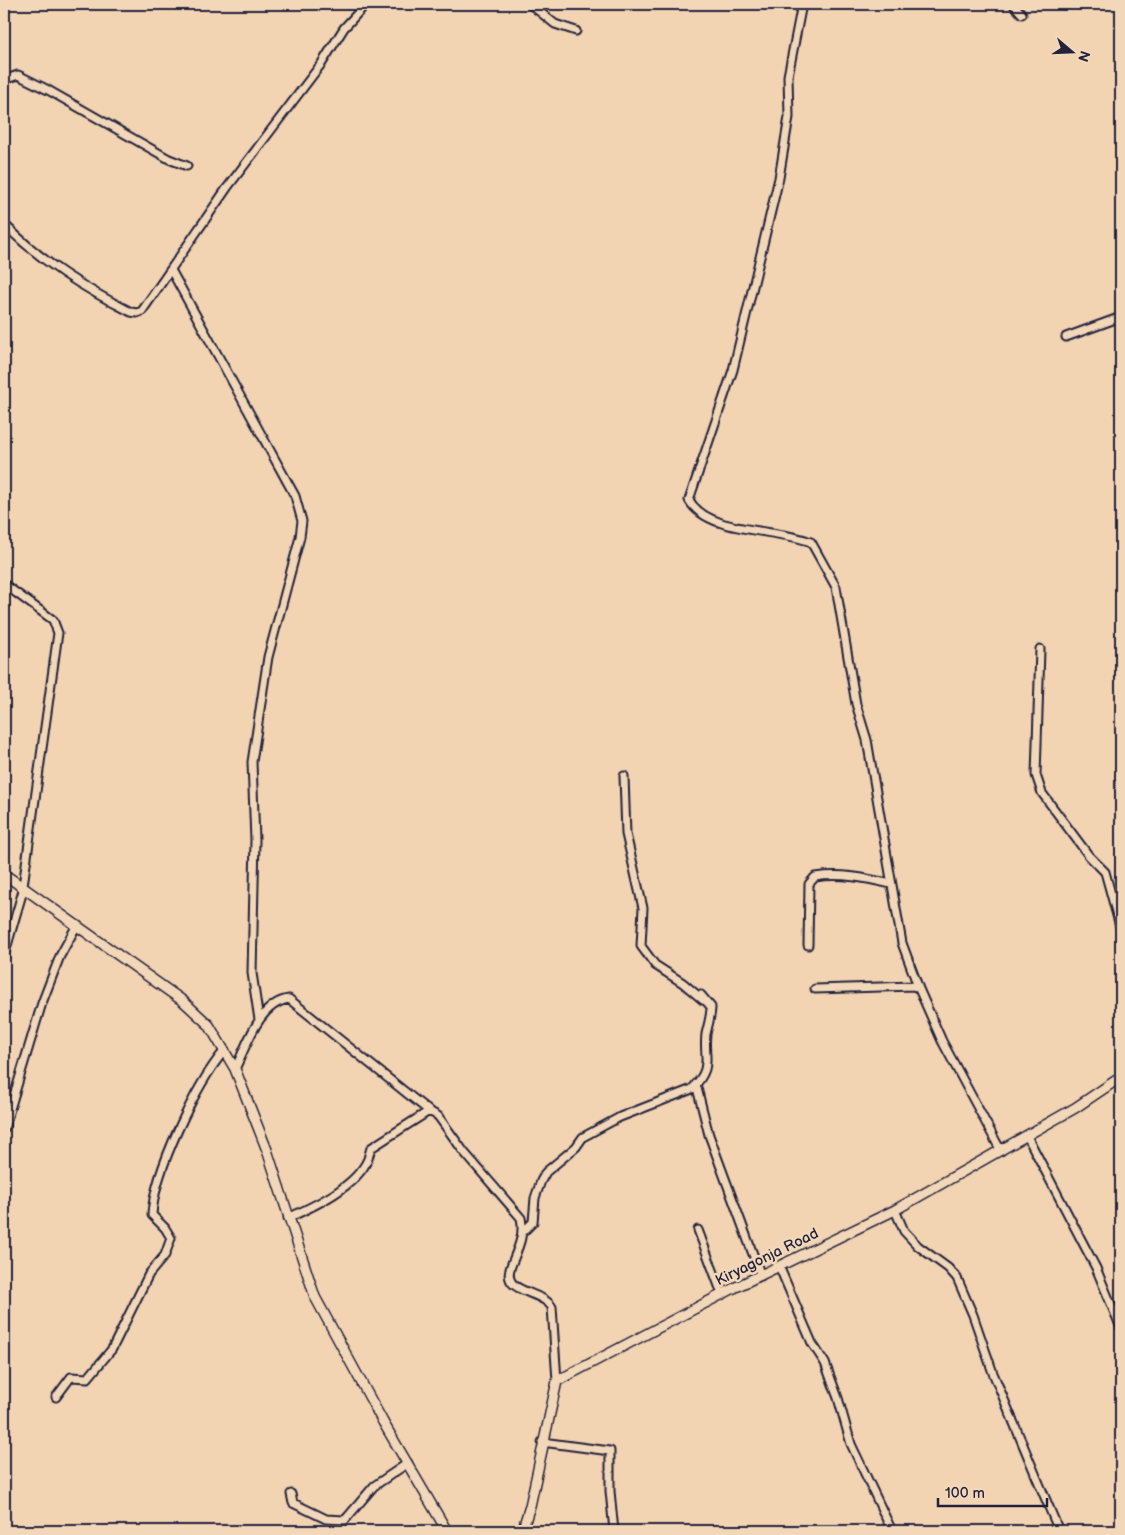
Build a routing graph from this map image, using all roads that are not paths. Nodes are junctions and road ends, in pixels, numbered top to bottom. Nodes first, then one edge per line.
1 (366, 4) edge
2 (530, 4) edge
3 (802, 4) edge
4 (1013, 4) edge
5 (1022, 14) dead end
6 (576, 31) dead end
7 (4, 80) edge
8 (187, 166) dead end
9 (4, 224) edge
10 (171, 270) junction
11 (1121, 317) edge
12 (1066, 337) dead end
13 (4, 584) edge
14 (1040, 649) dead end
15 (624, 776) dead end
16 (4, 874) edge
17 (891, 884) junction
18 (24, 886) junction
19 (77, 925) junction
20 (1121, 930) edge
21 (808, 945) dead end
22 (4, 956) edge
23 (815, 989) dead end
24 (920, 989) junction
25 (701, 995) dead end
26 (711, 1007) junction
27 (259, 1020) junction
28 (225, 1050) junction
29 (235, 1069) junction
30 (1121, 1077) edge
31 (696, 1084) junction
32 (429, 1111) junction
33 (4, 1130) edge
34 (1027, 1136) junction
35 (1001, 1151) junction
36 (895, 1210) junction
37 (288, 1218) junction
38 (698, 1230) dead end
39 (524, 1232) junction
40 (779, 1266) junction
41 (761, 1276) junction
42 (722, 1294) junction
43 (1121, 1328) edge
44 (557, 1381) junction
45 (56, 1397) dead end
46 (542, 1442) junction
47 (408, 1463) junction
48 (291, 1494) dead end
49 (447, 1531) edge
50 (522, 1531) edge
51 (614, 1531) edge
52 (892, 1531) edge
53 (1059, 1531) edge

1 - 10 street
2 - 6 street
3 - 17 street
4 - 5 street
7 - 8 street
9 - 10 street
10 - 27 street
11 - 12 street
13 - 18 street
14 - 20 street
15 - 26 street
16 - 18 street
17 - 21 street
17 - 24 street
18 - 19 street
18 - 22 street
19 - 28 street
19 - 33 street
23 - 24 street
24 - 35 street
25 - 26 street
26 - 31 street
27 - 29 street
27 - 32 street
28 - 29 street
28 - 45 street
29 - 37 street
30 - 34 street, Kiryagonja Road
31 - 39 street
31 - 41 street
32 - 37 street
32 - 39 street
34 - 35 street, Kiryagonja Road
34 - 43 street
35 - 36 street, Kiryagonja Road
36 - 40 street, Kiryagonja Road
36 - 53 street
37 - 47 street
38 - 42 street
39 - 44 street
40 - 41 street, Kiryagonja Road
40 - 52 street
41 - 42 street, Kiryagonja Road
42 - 44 street, Kiryagonja Road
44 - 46 street
46 - 50 street
46 - 51 street
47 - 48 street
47 - 49 street

